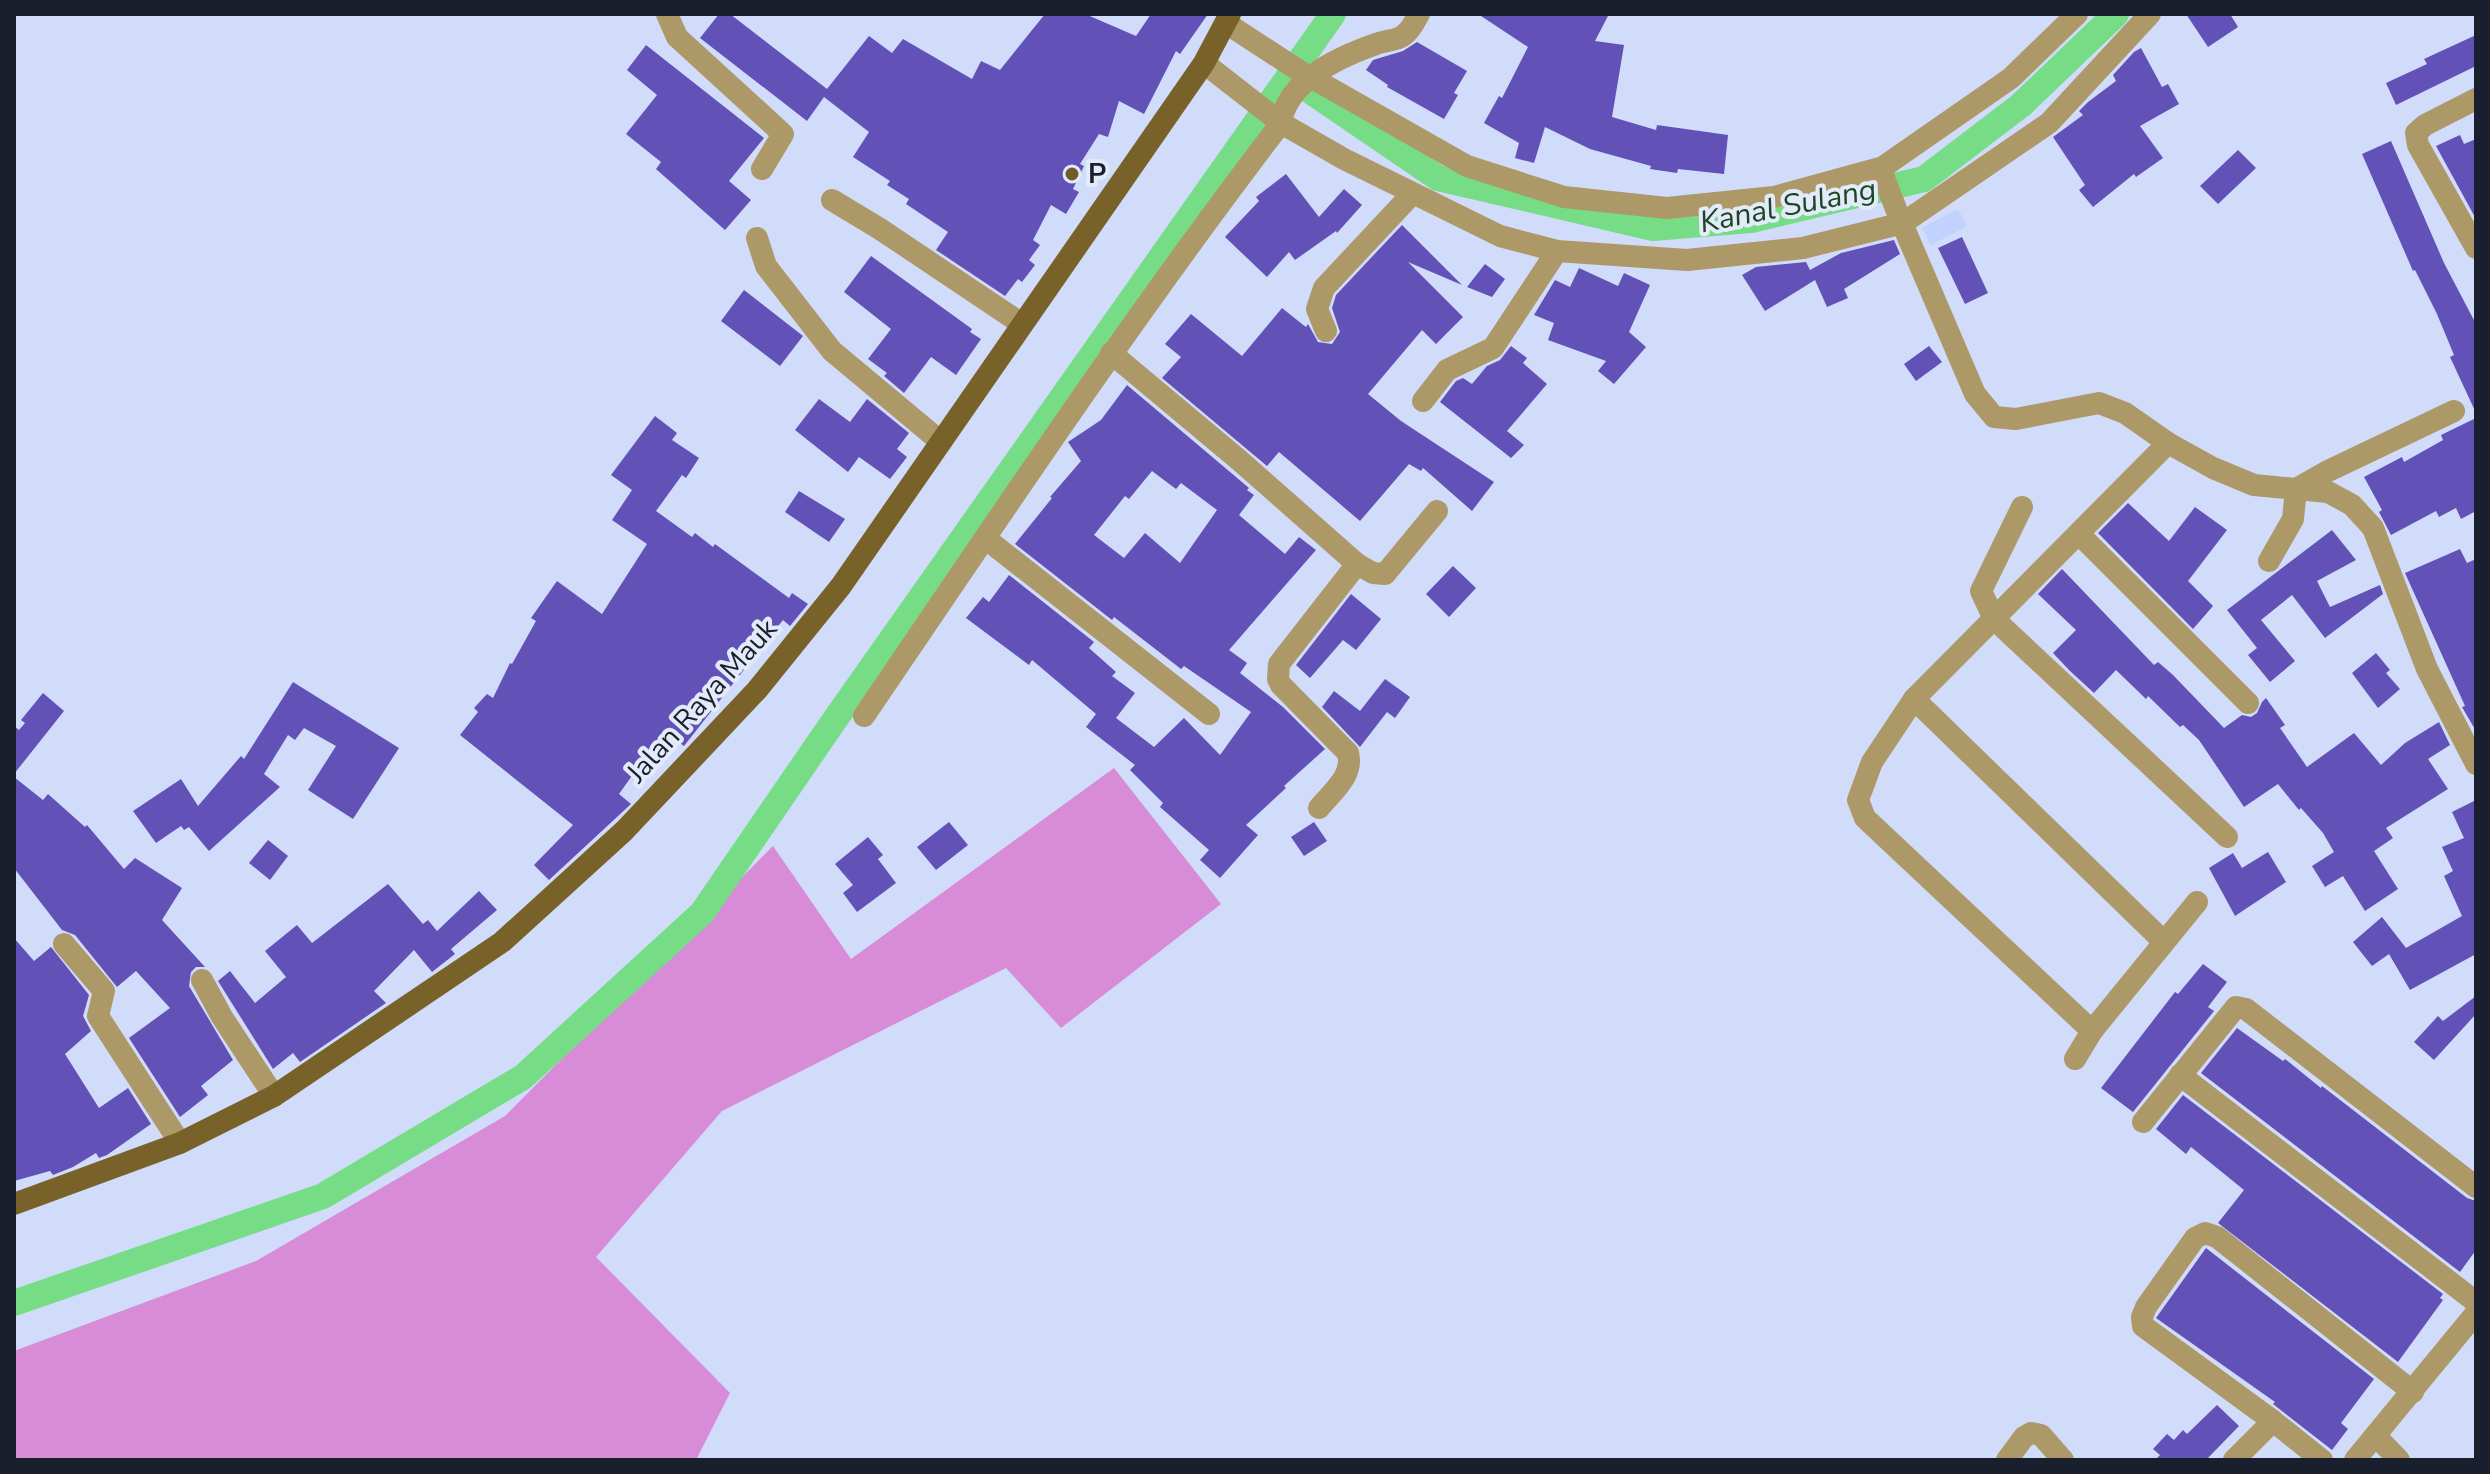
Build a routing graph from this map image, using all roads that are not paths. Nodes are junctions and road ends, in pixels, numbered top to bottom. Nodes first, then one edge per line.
1 (667, 14) edge
2 (1419, 14) edge
3 (2077, 14) edge
4 (2150, 14) edge
5 (1228, 18) edge
6 (1212, 69) junction
7 (1304, 76) junction
8 (2476, 99) edge
9 (1279, 116) junction
10 (762, 169) dead end
11 (1883, 173) junction
12 (1412, 194) junction
13 (832, 200) dead end
14 (1900, 218) junction
15 (757, 238) dead end
16 (2475, 243) edge
17 (1557, 251) junction
18 (1022, 324) junction
19 (1326, 331) dead end
20 (1111, 353) junction
21 (1423, 401) dead end
22 (2454, 411) dead end
23 (941, 442) junction
24 (2168, 443) junction
25 (2296, 489) junction
26 (2022, 507) dead end
27 (1437, 511) dead end
28 (2079, 534) junction
29 (985, 538) junction
30 (2269, 561) dead end
31 (1357, 564) junction
32 (1994, 619) junction
33 (1914, 699) junction
34 (2248, 703) dead end
35 (1209, 714) dead end
36 (864, 716) dead end
37 (2476, 764) edge
38 (1319, 808) dead end
39 (2227, 837) dead end
40 (2197, 902) dead end
41 (2163, 941) junction
42 (64, 944) dead end
43 (202, 980) dead end
44 (2092, 1031) junction
45 (2075, 1059) dead end
46 (2180, 1075) junction
47 (274, 1096) junction
48 (2143, 1122) dead end
49 (180, 1143) junction
50 (2476, 1187) edge
51 (14, 1204) edge
52 (2476, 1302) edge
53 (2476, 1313) edge
54 (2413, 1392) junction
55 (2273, 1421) junction
56 (2376, 1436) junction
57 (2007, 1460) edge
58 (2063, 1460) edge
59 (2234, 1460) edge
60 (2322, 1460) edge
61 (2355, 1460) edge
62 (2399, 1460) edge

1 - 10 street
2 - 7 street
3 - 11 street
4 - 14 street
5 - 6 main road, Jalan Raya Mauk
5 - 7 street
6 - 9 street
6 - 18 main road, Jalan Raya Mauk
7 - 9 street
7 - 11 street
8 - 16 street
9 - 12 street
9 - 20 street
11 - 14 street
12 - 17 street
12 - 19 street
13 - 18 street
14 - 17 street
14 - 24 street
15 - 23 street
17 - 21 street
18 - 23 main road, Jalan Raya Mauk
20 - 29 street
20 - 31 street
22 - 25 street
23 - 47 main road, Jalan Raya Mauk
24 - 25 street
24 - 28 street
25 - 30 street
25 - 37 street
26 - 32 street
27 - 31 street
28 - 32 street
28 - 34 street
29 - 35 street
29 - 36 street
31 - 38 street
32 - 33 street
32 - 39 street
33 - 41 street
33 - 44 street
40 - 41 street
41 - 44 street
42 - 49 street
43 - 47 street
44 - 45 street
46 - 48 street
46 - 50 street
46 - 52 street
47 - 49 main road, Jalan Raya Mauk
49 - 51 main road, Jalan Raya Mauk
53 - 54 street
54 - 55 street
54 - 56 street
55 - 59 street
55 - 60 street
56 - 61 street
56 - 62 street
57 - 58 street

